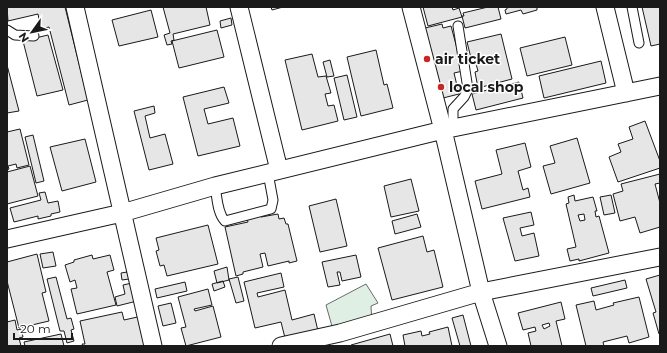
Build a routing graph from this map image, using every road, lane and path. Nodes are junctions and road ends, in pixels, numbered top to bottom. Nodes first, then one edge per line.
1 (75, 7) edge
2 (239, 7) edge
3 (411, 7) edge
4 (605, 7) edge
5 (632, 7) edge
6 (458, 26) dead end
7 (7, 30) edge
8 (34, 36) dead end
9 (639, 43) dead end
10 (660, 86) edge
11 (626, 93) junction
12 (448, 129) junction
13 (274, 171) junction
14 (215, 186) junction
15 (122, 213) junction
16 (7, 239) edge
17 (660, 257) edge
18 (482, 292) junction
19 (153, 346) edge
20 (281, 346) edge
21 (498, 346) edge

1 - 15 street
2 - 13 street
3 - 12 street
4 - 11 street
5 - 9 lane
6 - 12 lane
7 - 8 lane
10 - 11 street
11 - 12 street
12 - 13 street
12 - 18 street
13 - 14 street
13 - 14 lane
14 - 15 street
15 - 16 street
15 - 19 street
17 - 18 street
18 - 20 street
18 - 21 street

